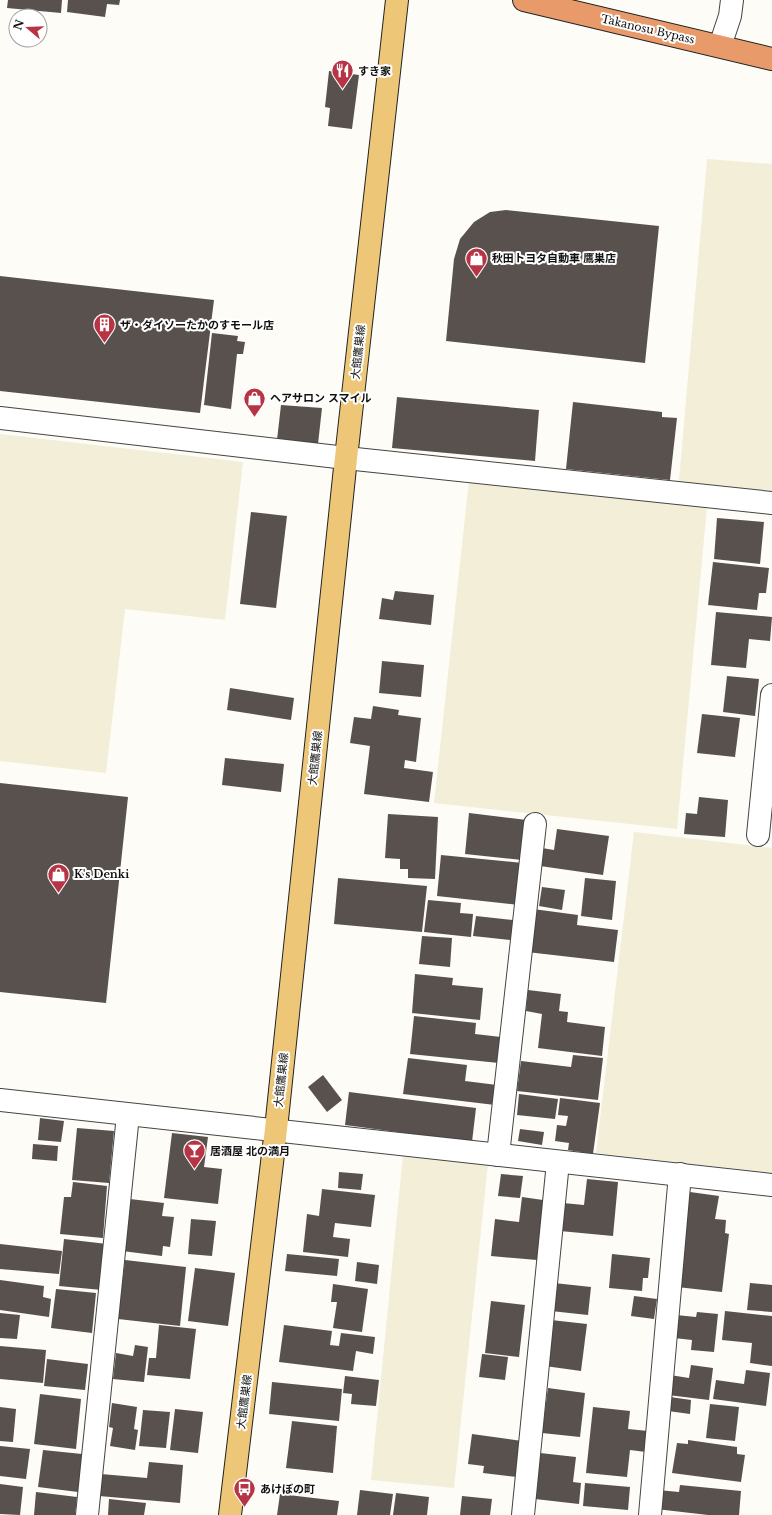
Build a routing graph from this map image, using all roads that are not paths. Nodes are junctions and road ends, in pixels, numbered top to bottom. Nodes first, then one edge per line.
1 (397, 0) edge
2 (524, 0) edge
3 (732, 0) edge
4 (720, 46) junction
5 (772, 59) edge
6 (0, 418) edge
7 (346, 458) junction
8 (772, 503) edge
9 (772, 696) edge
10 (535, 824) dead end
11 (758, 835) dead end
12 (0, 1104) edge
13 (128, 1115) junction
14 (276, 1130) junction
15 (498, 1155) junction
16 (558, 1162) junction
17 (680, 1174) junction
18 (772, 1185) edge
19 (87, 1515) edge
20 (230, 1515) edge
21 (523, 1515) edge
22 (650, 1515) edge

1 - 7 main road, 大館鷹巣線
2 - 4 highway, Takanosu Bypass
3 - 4 street
4 - 5 highway, Takanosu Bypass
6 - 7 street
7 - 8 street
7 - 14 main road, 大館鷹巣線
9 - 11 street
10 - 15 street
12 - 13 street
13 - 14 street
13 - 19 street
14 - 15 street
14 - 20 main road, 大館鷹巣線
15 - 16 street
16 - 17 street
16 - 21 street
17 - 18 street
17 - 22 street

